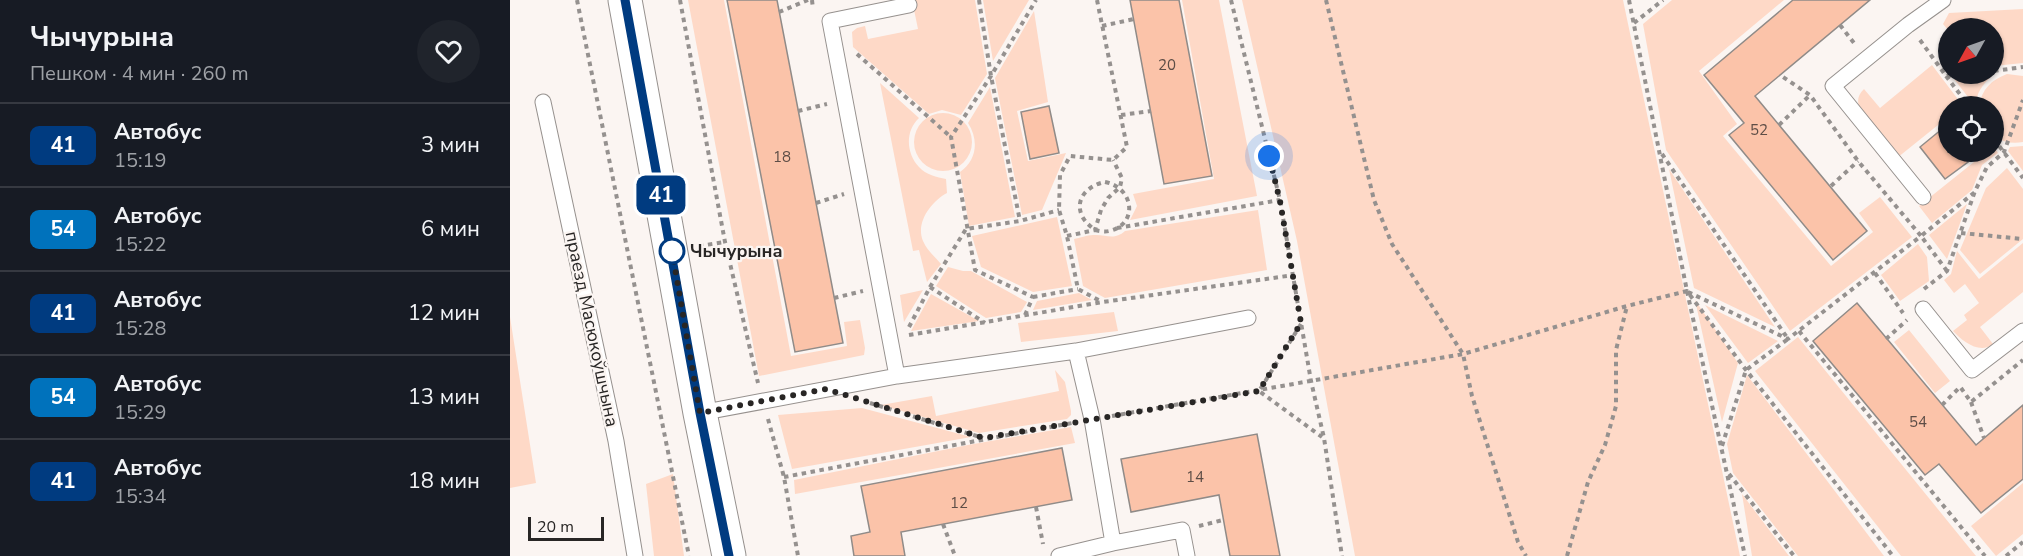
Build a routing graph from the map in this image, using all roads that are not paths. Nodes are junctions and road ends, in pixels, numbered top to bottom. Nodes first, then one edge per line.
1 (625, 0) edge
2 (1943, 0) edge
3 (909, 5) dead end
4 (543, 102) dead end
5 (1923, 197) dead end
6 (1923, 309) dead end
7 (1248, 318) dead end
8 (2023, 331) edge
9 (1076, 351) junction
10 (897, 376) junction
11 (700, 413) junction
12 (1113, 543) junction
13 (635, 556) edge
14 (729, 556) edge
15 (1059, 556) edge
16 (1187, 556) edge

1 - 11 main road
2 - 5 lane
3 - 10 lane
4 - 13 lane, праезд Масюкоўшчына
6 - 8 lane
7 - 9 lane
9 - 10 lane
9 - 12 lane
10 - 11 lane
11 - 14 main road
12 - 15 lane
12 - 16 lane

